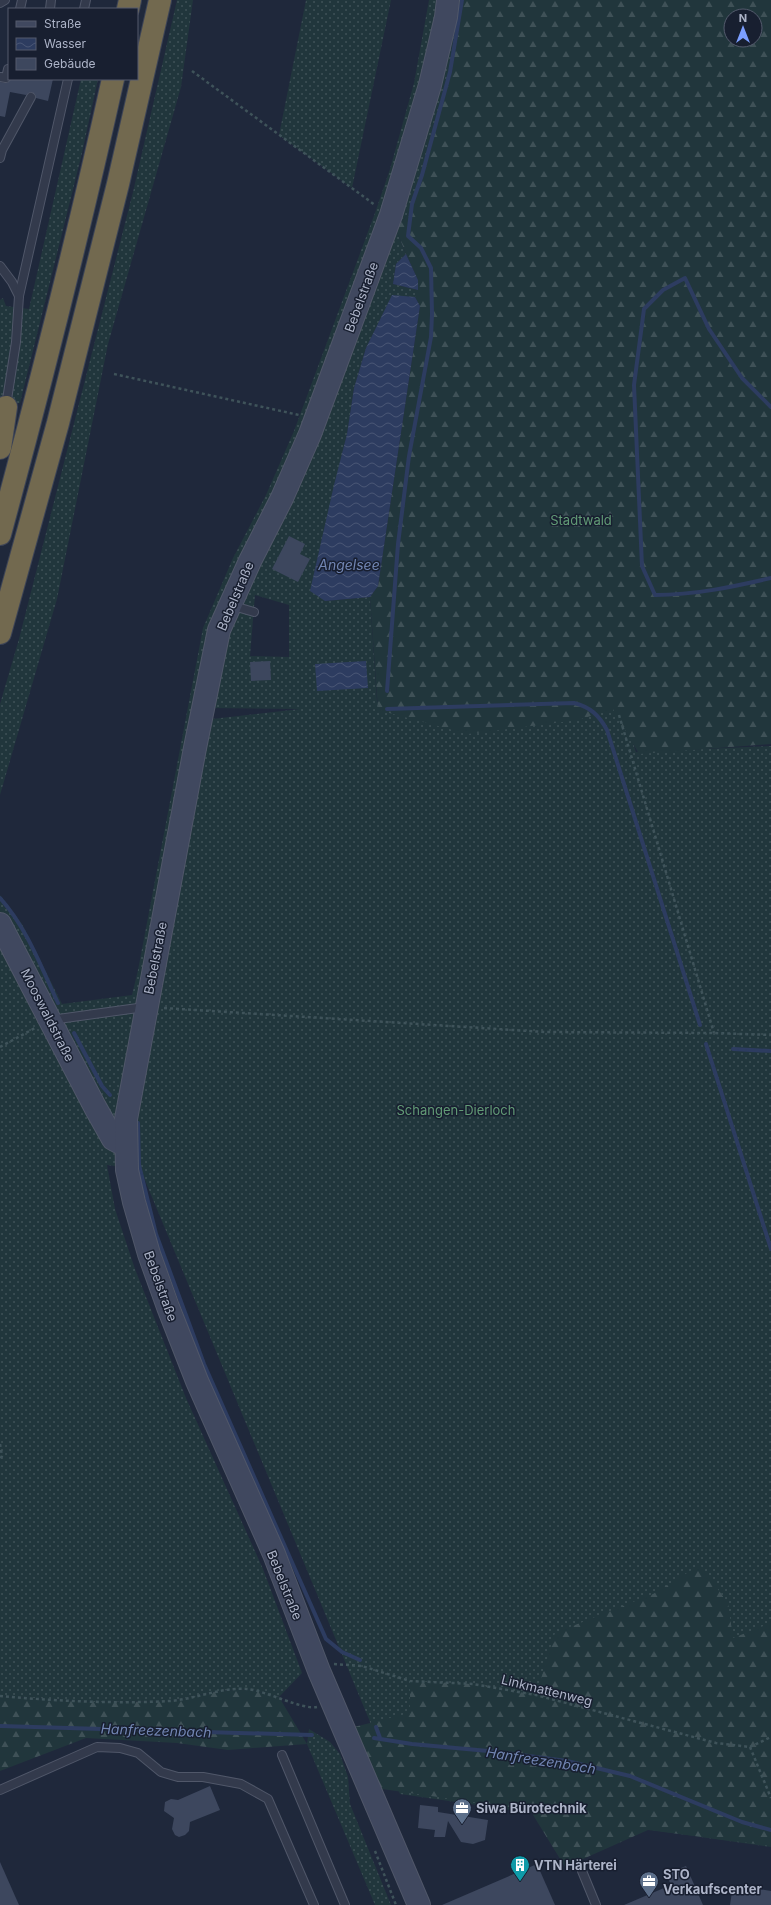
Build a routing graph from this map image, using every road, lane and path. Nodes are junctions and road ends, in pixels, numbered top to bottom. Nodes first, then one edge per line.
1 (5, 0) edge
2 (160, 0) edge
3 (448, 0) edge
4 (0, 3) edge
5 (8, 69) dead end
6 (192, 71) dead end
7 (1, 76) dead end
8 (68, 80) edge
9 (113, 80) edge
10 (31, 97) dead end
11 (0, 158) edge
12 (374, 204) dead end
13 (0, 266) edge
14 (19, 296) junction
15 (114, 374) dead end
16 (6, 407) joint
17 (297, 415) dead end
18 (0, 448) edge
19 (0, 534) edge
20 (229, 605) junction
21 (254, 612) dead end
22 (0, 633) edge
23 (619, 715) dead end
24 (0, 924) edge
25 (146, 1007) junction
26 (50, 1020) junction
27 (714, 1033) junction
28 (771, 1035) edge
29 (0, 1047) edge
30 (95, 1107) junction
31 (126, 1119) junction
32 (126, 1146) junction
33 (0, 1444) edge
34 (0, 1459) edge
35 (316, 1662) junction
36 (0, 1696) edge
37 (333, 1704) junction
38 (771, 1737) edge
39 (750, 1747) junction
40 (282, 1755) dead end
41 (0, 1790) edge
42 (771, 1798) edge
43 (582, 1871) dead end
44 (314, 1905) edge
45 (345, 1905) edge
46 (419, 1905) edge
47 (596, 1905) edge

1 - 4 lane
2 - 22 highway
3 - 20 street, Bebelstraße
5 - 7 lane
6 - 12 path
8 - 14 lane
9 - 19 highway
10 - 11 lane
13 - 14 lane
14 - 16 lane
15 - 17 path
16 - 18 highway
20 - 21 lane
20 - 25 street, Bebelstraße
23 - 27 path
24 - 26 street, Mooswaldstraße
25 - 26 lane
25 - 27 path
25 - 31 street, Bebelstraße
26 - 29 path
26 - 30 street, Mooswaldstraße
27 - 28 path
30 - 31 street
30 - 32 street, Mooswaldstraße
31 - 32 street, Bebelstraße
32 - 35 street, Bebelstraße
33 - 34 path
35 - 37 street, Bebelstraße
35 - 39 path, Linkmattenweg
36 - 37 path
37 - 46 street, Bebelstraße
38 - 39 path
39 - 42 path
40 - 45 lane
41 - 44 lane
43 - 47 lane

